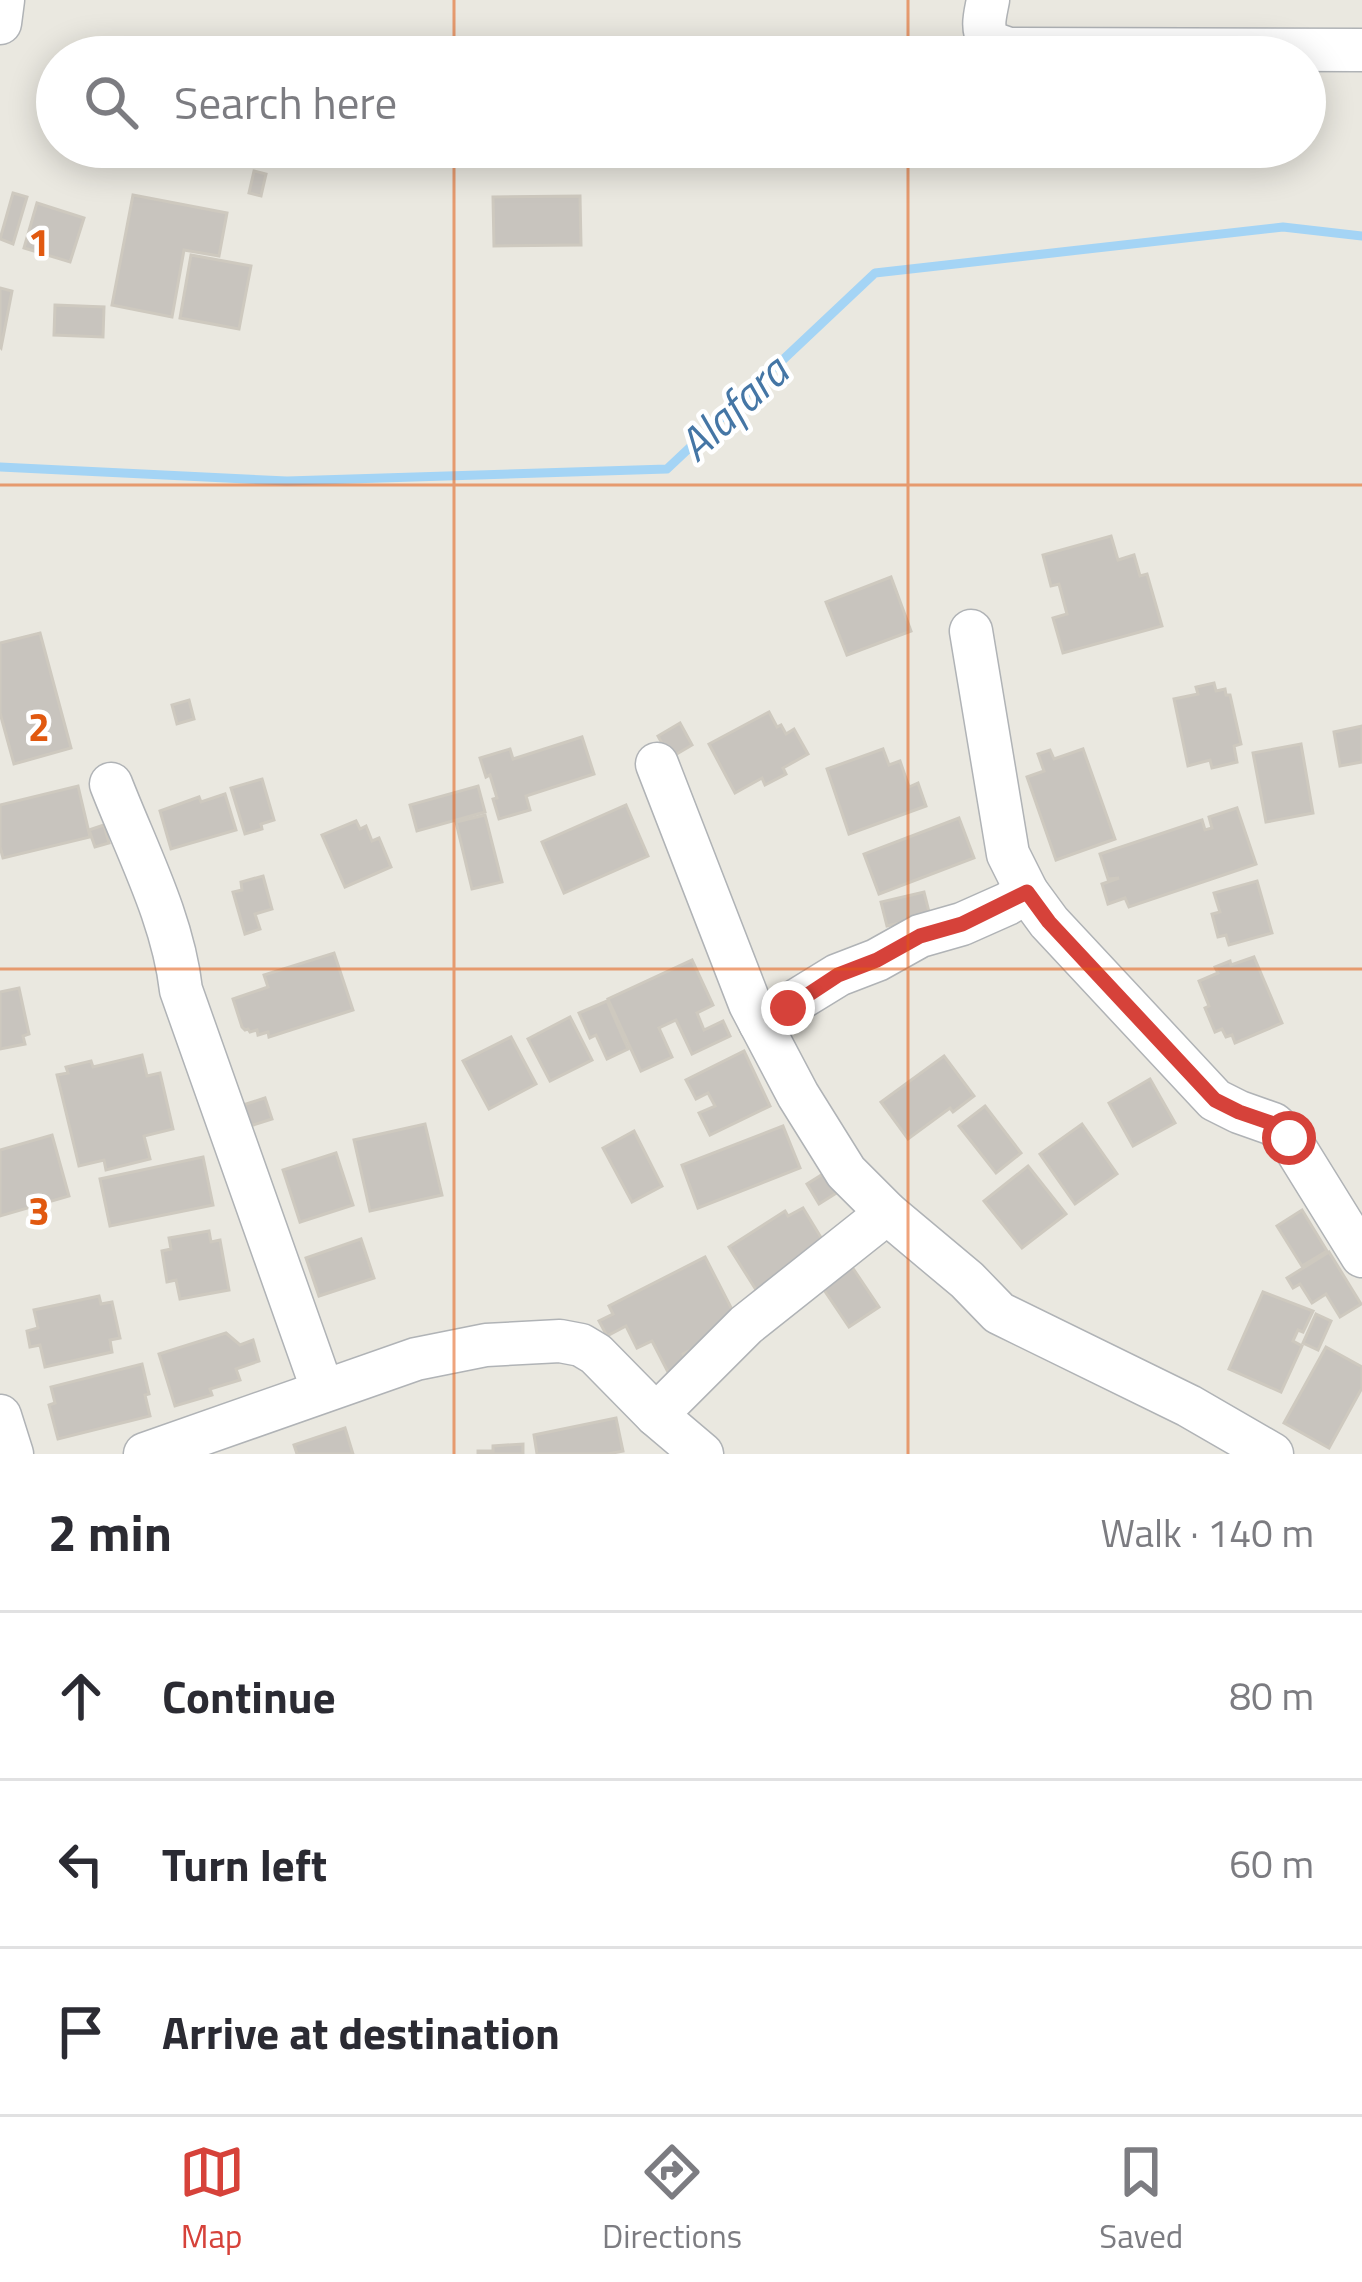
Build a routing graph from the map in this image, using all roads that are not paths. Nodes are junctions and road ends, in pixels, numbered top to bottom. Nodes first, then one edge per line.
1 (3, 0) edge
2 (988, 0) edge
3 (0, 23) edge
4 (986, 36) edge
5 (1326, 50) edge
6 (1362, 50) edge
7 (971, 632) dead end
8 (657, 764) dead end
9 (111, 784) dead end
10 (1027, 892) junction
11 (760, 1023) junction
12 (887, 1213) junction
13 (1362, 1256) edge
14 (323, 1391) junction
15 (676, 1440) edge
16 (145, 1454) edge
17 (1272, 1454) edge

1 - 3 street
2 - 4 street
5 - 6 street
7 - 10 street
8 - 11 street
9 - 14 street
10 - 11 street
10 - 13 street
11 - 12 street
12 - 15 street
12 - 17 street
14 - 15 street
14 - 16 street

